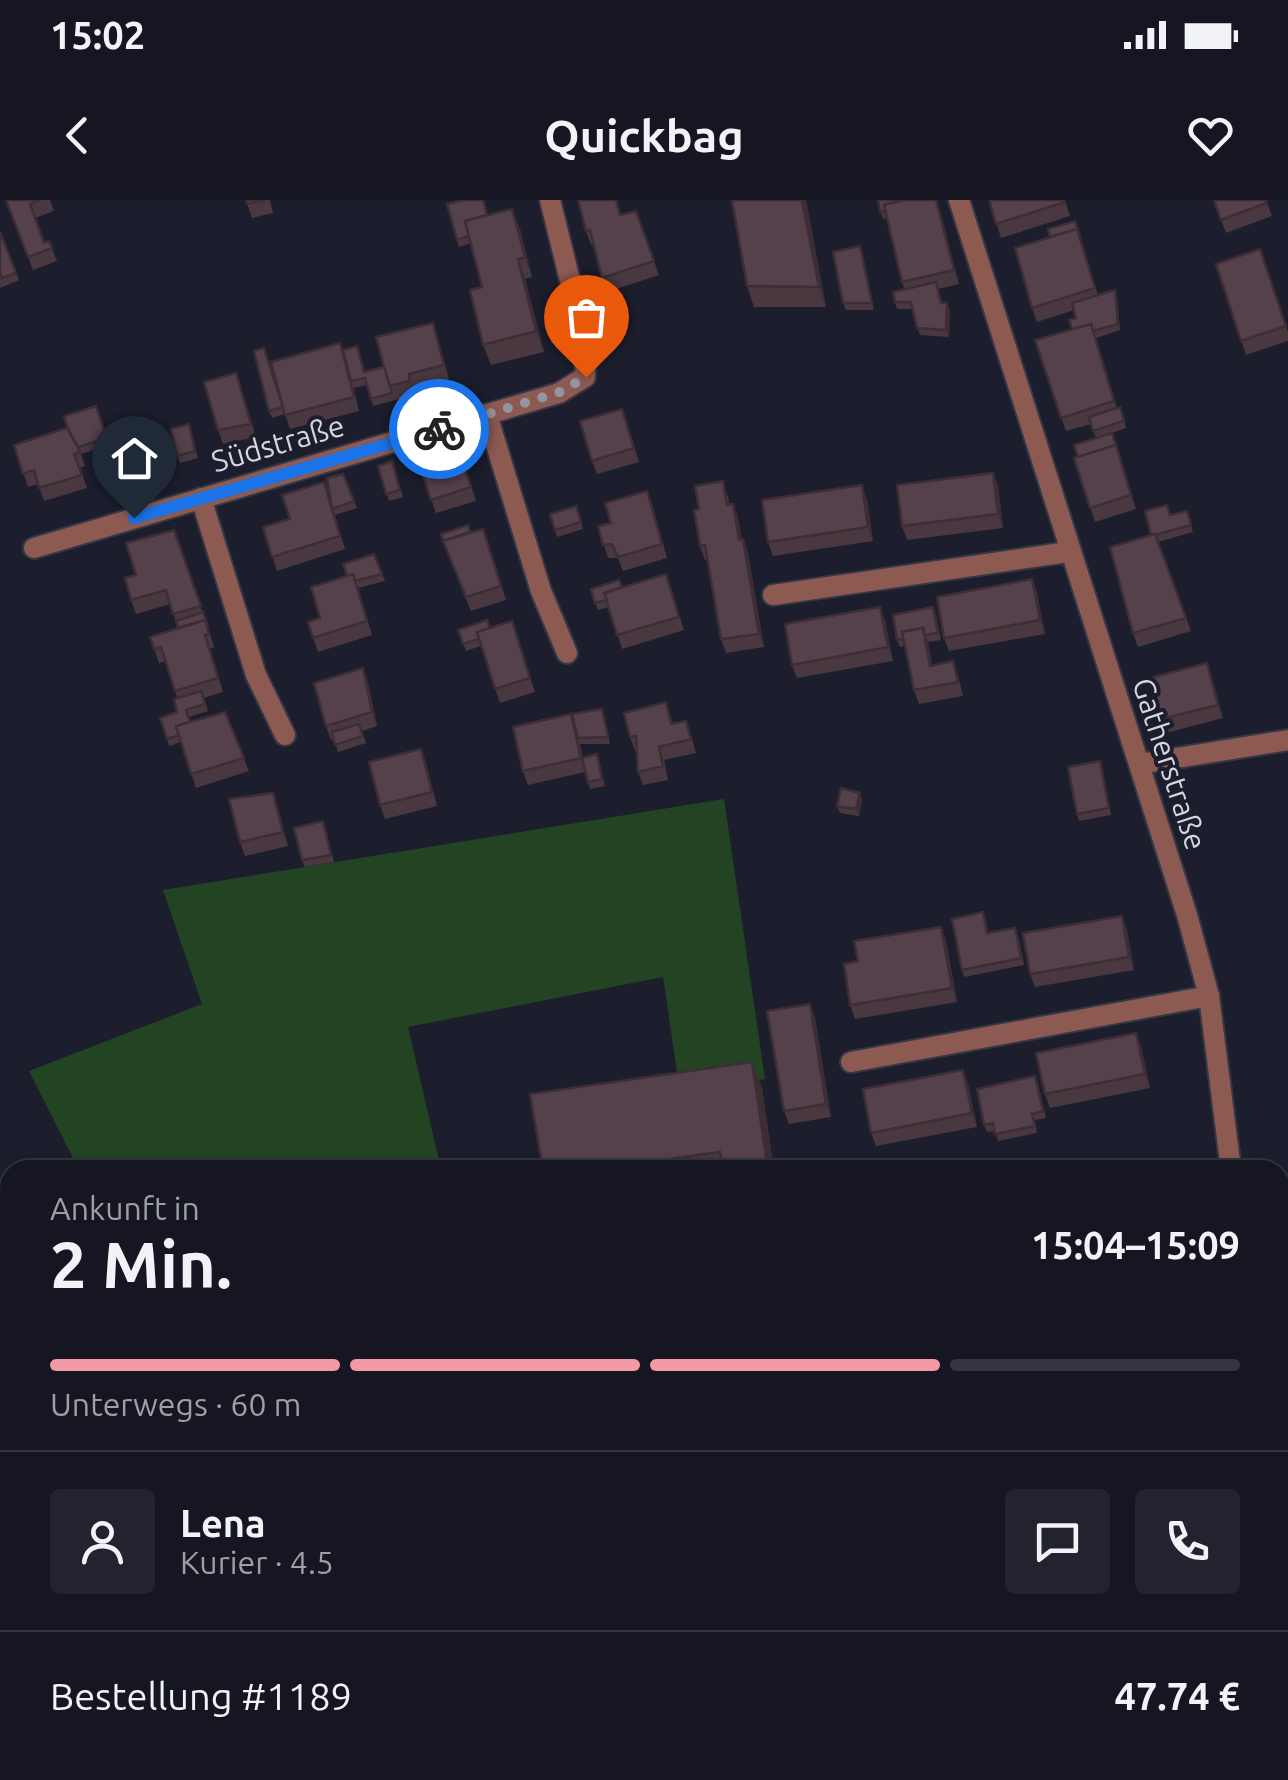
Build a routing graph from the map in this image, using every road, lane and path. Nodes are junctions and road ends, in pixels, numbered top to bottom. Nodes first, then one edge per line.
1 (550, 200) edge
2 (958, 200) edge
3 (487, 415) junction
4 (201, 498) junction
5 (34, 548) dead end
6 (1068, 552) junction
7 (773, 595) dead end
8 (568, 653) dead end
9 (285, 735) dead end
10 (1288, 740) edge
11 (1139, 764) junction
12 (1210, 996) junction
13 (851, 1062) dead end
14 (1228, 1147) junction
15 (1220, 1160) edge
16 (1229, 1160) edge

1 - 3 street, Südstraße
2 - 6 street, Gatherstraße
3 - 4 street, Südstraße
3 - 8 street
4 - 5 street, Südstraße
4 - 9 street, Südstraße
6 - 7 street
6 - 11 street, Gatherstraße
10 - 11 street
11 - 12 street, Gatherstraße
12 - 13 street
12 - 14 street, Gatherstraße
14 - 15 street
14 - 16 street, Gatherstraße

